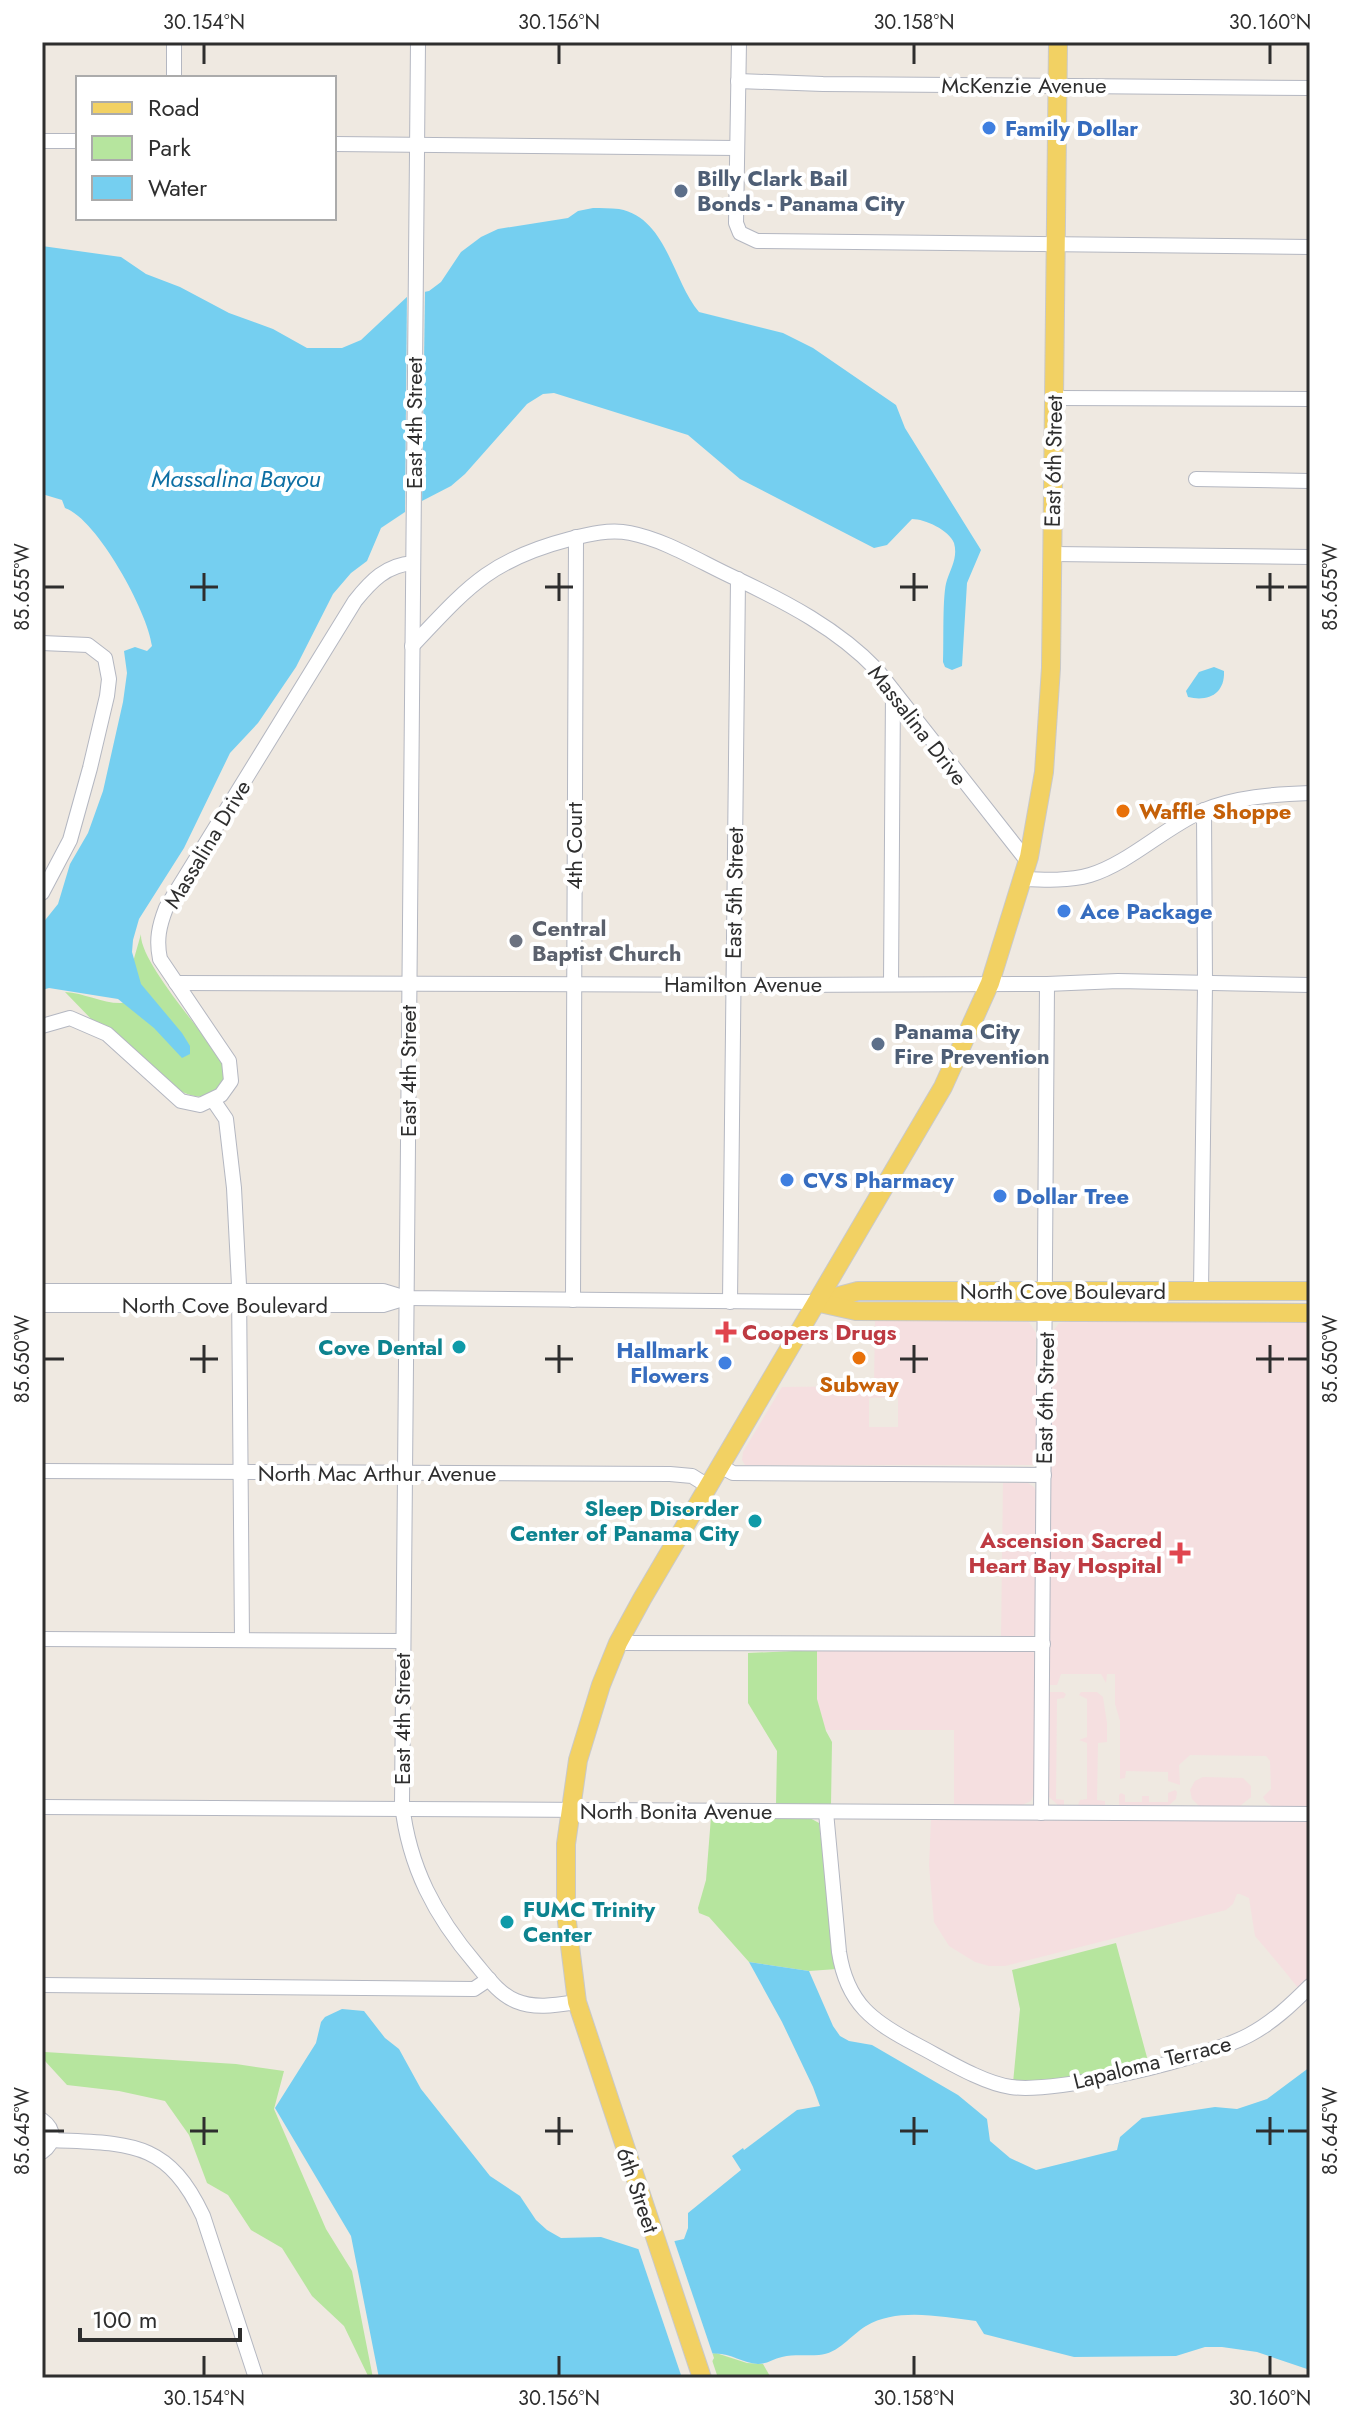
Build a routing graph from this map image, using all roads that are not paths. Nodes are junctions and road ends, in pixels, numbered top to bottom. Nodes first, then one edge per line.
1 (174, 42) edge
2 (418, 42) edge
3 (739, 42) edge
4 (1058, 42) edge
5 (174, 76) edge
6 (738, 81) junction
7 (1058, 85) junction
8 (1310, 88) edge
9 (44, 141) dead end
10 (76, 141) edge
11 (336, 144) edge
12 (417, 145) junction
13 (737, 148) junction
14 (1056, 245) junction
15 (1310, 247) edge
16 (1054, 398) junction
17 (1310, 399) edge
18 (1196, 479) dead end
19 (1310, 481) edge
20 (576, 537) junction
21 (1053, 554) junction
22 (1310, 557) edge
23 (413, 563) junction
24 (738, 579) junction
25 (42, 643) edge
26 (412, 646) junction
27 (893, 691) junction
28 (1310, 793) edge
29 (1204, 810) junction
30 (1026, 870) junction
31 (42, 893) edge
32 (176, 983) junction
33 (409, 983) junction
34 (572, 983) junction
35 (990, 983) junction
36 (733, 984) junction
37 (891, 984) junction
38 (1047, 984) junction
39 (1205, 984) junction
40 (1310, 985) edge
41 (42, 1026) edge
42 (213, 1100) junction
43 (42, 1291) edge
44 (1046, 1291) junction
45 (1201, 1291) junction
46 (1310, 1291) edge
47 (239, 1298) junction
48 (406, 1298) junction
49 (573, 1300) junction
50 (730, 1302) junction
51 (817, 1302) junction
52 (42, 1305) edge
53 (1046, 1312) junction
54 (1310, 1313) edge
55 (720, 1466) junction
56 (42, 1471) edge
57 (240, 1472) junction
58 (405, 1473) junction
59 (1044, 1475) junction
60 (708, 1486) junction
61 (42, 1639) edge
62 (242, 1640) junction
63 (402, 1641) junction
64 (618, 1643) junction
65 (1043, 1644) junction
66 (42, 1807) edge
67 (403, 1810) junction
68 (570, 1810) junction
69 (826, 1812) junction
70 (1041, 1813) junction
71 (1310, 1814) edge
72 (489, 1979) junction
73 (42, 1985) edge
74 (1310, 1986) edge
75 (577, 2002) junction
76 (42, 2120) edge
77 (52, 2140) junction
78 (42, 2152) edge
79 (256, 2378) edge
80 (702, 2378) edge

1 - 5 street
2 - 12 street, East 4th Street
3 - 6 street
4 - 7 main road, East 6th Street
6 - 7 street, McKenzie Avenue
6 - 13 street
7 - 8 street, McKenzie Avenue
7 - 14 main road, East 6th Street
9 - 10 street
11 - 12 street
12 - 13 street
12 - 23 street, East 4th Street
13 - 14 street
14 - 15 street
14 - 16 main road, East 6th Street
16 - 17 street
16 - 21 main road, East 6th Street
18 - 19 street
20 - 24 street, Massalina Drive
20 - 26 street, Massalina Drive
20 - 34 street, 4th Court
21 - 22 street
21 - 30 main road, East 6th Street
23 - 26 street, East 4th Street
23 - 32 street, Massalina Drive
24 - 27 street, Massalina Drive
24 - 36 street, East 5th Street
25 - 31 street
26 - 33 street, East 4th Street
27 - 30 street, Massalina Drive
27 - 37 street
28 - 29 street
29 - 30 street
29 - 39 street
30 - 35 main road, East 6th Street
32 - 33 street, Hamilton Avenue
32 - 42 street, Massalina Drive
33 - 34 street, Hamilton Avenue
33 - 48 street, East 4th Street
34 - 36 street, Hamilton Avenue
34 - 49 street, 4th Court
35 - 37 street, Hamilton Avenue
35 - 38 street, Hamilton Avenue
35 - 51 main road, East 6th Street
36 - 37 street, Hamilton Avenue
36 - 50 street, East 5th Street
38 - 39 street, Hamilton Avenue
38 - 44 street, East 6th Street
39 - 40 street, Hamilton Avenue
39 - 45 street
41 - 42 street
42 - 47 street
43 - 47 street, North Cove Boulevard
44 - 45 main road, North Cove Boulevard
44 - 51 main road, North Cove Boulevard
44 - 53 street, East 6th Street
45 - 46 main road, North Cove Boulevard
47 - 48 street, North Cove Boulevard
47 - 52 street, North Cove Boulevard
47 - 57 street
48 - 49 street, North Cove Boulevard
48 - 58 street, East 4th Street
49 - 50 street, North Cove Boulevard
50 - 51 street, North Cove Boulevard
51 - 53 main road, North Cove Boulevard
51 - 55 main road, East 6th Street
53 - 54 main road, North Cove Boulevard
53 - 59 street, East 6th Street
55 - 59 street
55 - 60 main road, 6th Street
56 - 57 street, North Mac Arthur Avenue
57 - 58 street, North Mac Arthur Avenue
57 - 62 street
58 - 60 street, North Mac Arthur Avenue
58 - 63 street, East 4th Street
59 - 65 street, East 6th Street
60 - 64 main road, 6th Street
61 - 62 street
62 - 63 street
63 - 67 street, East 4th Street
64 - 65 street
64 - 68 main road, 6th Street
65 - 70 street, East 6th Street
66 - 67 street, North Bonita Avenue
67 - 68 street, North Bonita Avenue
67 - 72 street, East 4th Street
68 - 69 street, North Bonita Avenue
68 - 75 main road, 6th Street
69 - 70 street, North Bonita Avenue
69 - 74 street, Lapaloma Terrace
70 - 71 street, North Bonita Avenue
72 - 73 street
72 - 75 street, East 4th Street
75 - 80 main road, 6th Street
76 - 77 street
77 - 78 street
77 - 79 street

